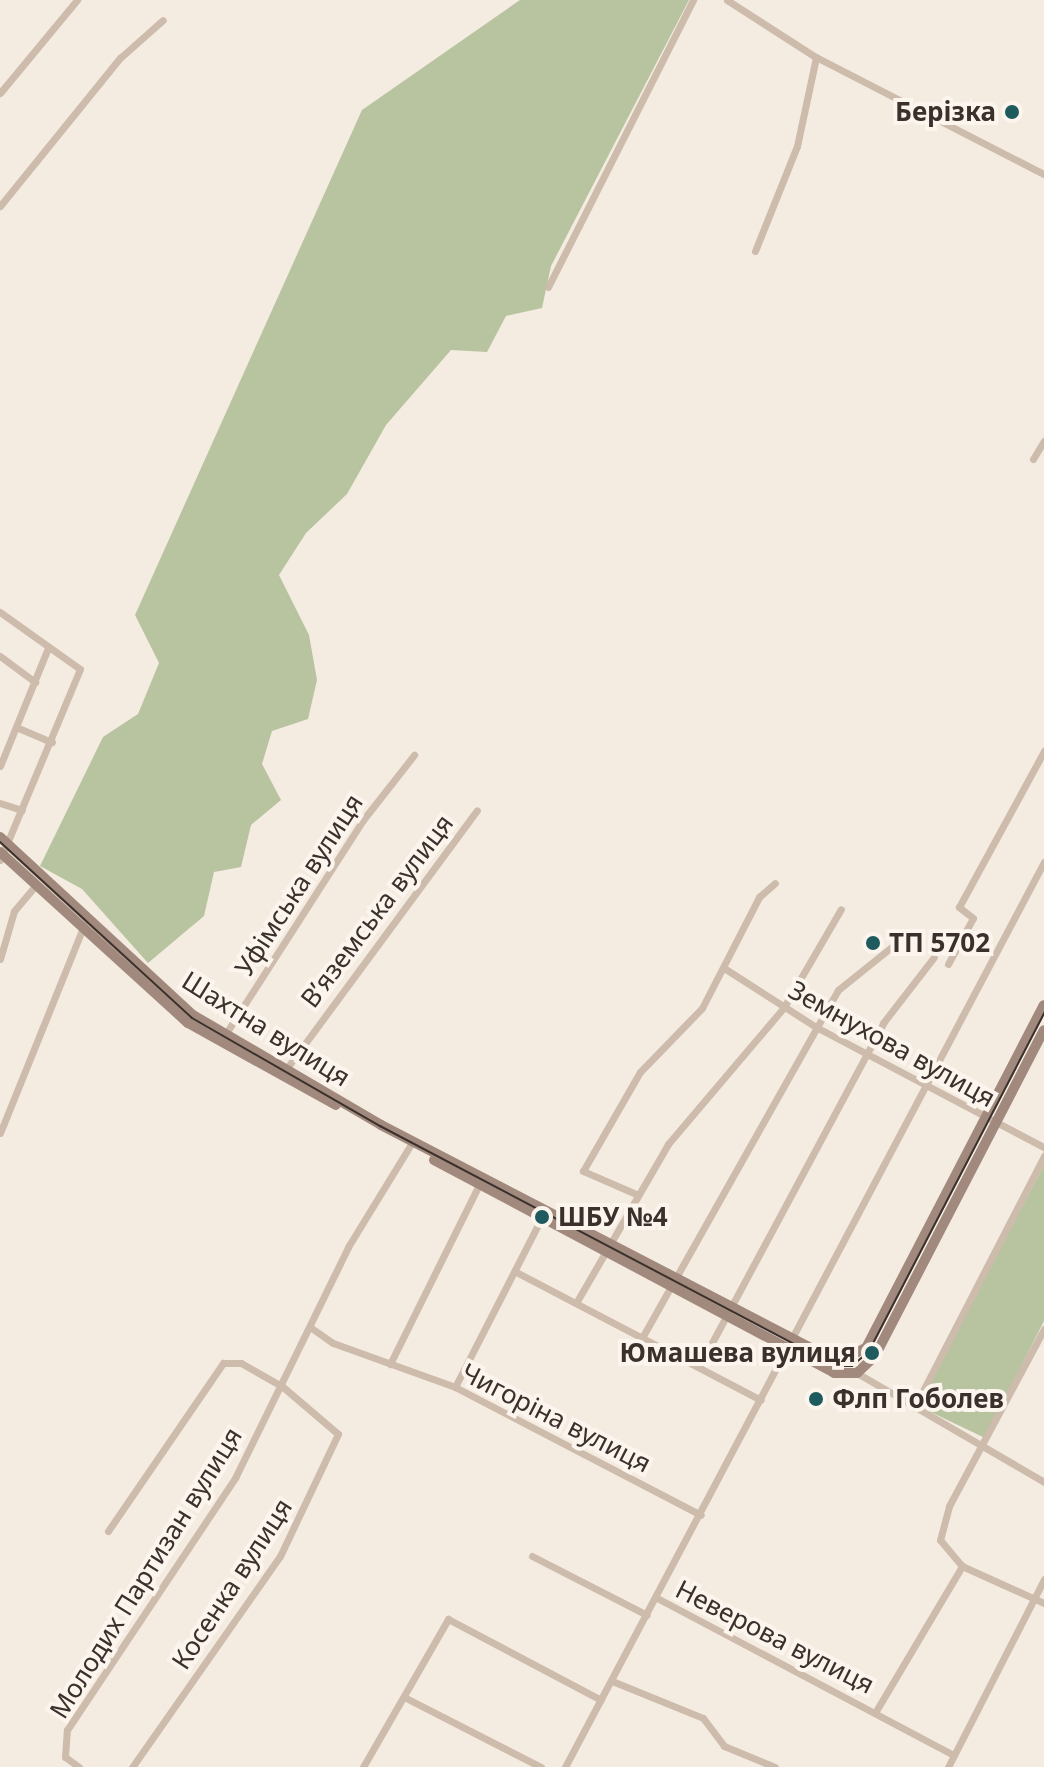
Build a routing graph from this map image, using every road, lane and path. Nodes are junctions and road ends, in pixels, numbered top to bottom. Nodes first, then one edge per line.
1 (77, 0) edge
2 (693, 0) edge
3 (727, 0) edge
4 (163, 20) dead end
5 (816, 57) junction
6 (0, 93) edge
7 (1044, 174) edge
8 (0, 206) edge
9 (755, 251) dead end
10 (548, 287) dead end
11 (1044, 441) edge
12 (1033, 459) dead end
13 (0, 612) edge
14 (48, 648) junction
15 (0, 656) edge
16 (35, 682) junction
17 (16, 727) junction
18 (52, 742) junction
19 (1044, 751) edge
20 (414, 755) dead end
21 (0, 766) edge
22 (0, 803) edge
23 (22, 810) junction
24 (477, 810) dead end
25 (4, 840) edge
26 (1, 855) edge
27 (1044, 862) edge
28 (42, 878) junction
29 (775, 883) dead end
30 (841, 909) dead end
31 (86, 921) junction
32 (899, 941) dead end
33 (934, 957) dead end
34 (0, 959) edge
35 (948, 964) dead end
36 (724, 968) junction
37 (1044, 1005) edge
38 (784, 1007) junction
39 (816, 1027) junction
40 (1044, 1030) edge
41 (224, 1037) junction
42 (866, 1055) junction
43 (285, 1071) junction
44 (922, 1086) junction
45 (989, 1122) junction
46 (0, 1133) edge
47 (412, 1144) junction
48 (1044, 1147) edge
49 (1044, 1156) edge
50 (479, 1185) junction
51 (636, 1194) junction
52 (542, 1215) junction
53 (608, 1249) junction
54 (516, 1272) junction
55 (673, 1282) junction
56 (576, 1303) junction
57 (732, 1307) junction
58 (726, 1317) junction
59 (310, 1327) junction
60 (1044, 1329) edge
61 (643, 1336) junction
62 (791, 1344) junction
63 (390, 1364) junction
64 (700, 1365) junction
65 (857, 1373) junction
66 (283, 1387) junction
67 (455, 1387) junction
68 (761, 1400) junction
69 (914, 1408) junction
70 (987, 1444) junction
71 (1044, 1482) edge
72 (701, 1515) junction
73 (108, 1531) dead end
74 (532, 1556) dead end
75 (962, 1566) junction
76 (1044, 1579) edge
77 (657, 1598) junction
78 (1033, 1599) junction
79 (1044, 1603) edge
80 (647, 1615) junction
81 (612, 1681) junction
82 (404, 1697) junction
83 (601, 1700) junction
84 (876, 1711) junction
85 (954, 1755) junction
86 (79, 1767) edge
87 (132, 1767) edge
88 (363, 1767) edge
89 (541, 1767) edge
90 (565, 1767) edge
91 (775, 1767) edge
92 (948, 1767) edge

1 - 6 street
2 - 10 street
3 - 5 street
4 - 8 street
5 - 7 street
5 - 9 street
11 - 12 street
13 - 14 street
14 - 16 street
14 - 18 street
15 - 16 street
16 - 17 street
17 - 18 street
17 - 21 street
18 - 23 street
19 - 35 street
20 - 41 street, Уфімська вулиця
22 - 23 street
23 - 25 street
24 - 43 street, В’яземська вулиця
25 - 26 street
25 - 28 main road, Шахтна вулиця
26 - 28 main road, Шахтна вулиця
27 - 44 street
28 - 31 main road, Шахтна вулиця
28 - 34 street
29 - 36 street
30 - 38 street
31 - 41 main road, Шахтна вулиця
31 - 46 street
32 - 39 street
33 - 42 street
36 - 38 street, Земнухова вулиця
36 - 51 street
37 - 45 main road
38 - 39 street, Земнухова вулиця
38 - 51 street
39 - 42 street, Земнухова вулиця
39 - 55 street
40 - 45 main road
41 - 43 main road, Шахтна вулиця
42 - 44 street, Земнухова вулиця
42 - 57 street
43 - 47 main road, Шахтна вулиця
44 - 45 street, Земнухова вулиця
44 - 62 street
45 - 48 street, Земнухова вулиця
45 - 62 main road, Шахтна вулиця
45 - 65 main road
47 - 50 main road, Шахтна вулиця
47 - 52 main road, Шахтна вулиця
47 - 59 street
49 - 69 street
50 - 52 main road, Шахтна вулиця
50 - 63 street
51 - 53 street
52 - 53 main road, Шахтна вулиця
52 - 54 street
53 - 55 main road, Шахтна вулиця
53 - 56 street
54 - 56 street
54 - 67 street
55 - 57 main road, Шахтна вулиця
55 - 58 main road, Шахтна вулиця
55 - 61 street
56 - 61 street
57 - 58 street
57 - 62 main road, Шахтна вулиця
58 - 62 main road, Шахтна вулиця
58 - 64 street
59 - 63 street, Чигоріна вулиця
59 - 66 street, Молодих Партизан вулиця
60 - 70 street
61 - 64 street
62 - 65 main road, Шахтна вулиця
62 - 68 street, Неверова вулиця
63 - 67 street, Чигоріна вулиця
64 - 68 street
65 - 69 street, Шахтна вулиця
66 - 73 street
66 - 86 street, Молодих Партизан вулиця
66 - 87 street, Косенка вулиця
67 - 72 street, Чигоріна вулиця
68 - 72 street, Неверова вулиця
69 - 70 street, Шахтна вулиця
70 - 71 street, Шахтна вулиця
70 - 75 street
72 - 77 street, Неверова вулиця
74 - 80 street
75 - 78 street
75 - 84 street, Неверова вулиця
76 - 78 street
77 - 80 street, Неверова вулиця
77 - 84 street, Неверова вулиця
78 - 79 street
78 - 85 street
80 - 81 street, Неверова вулиця
81 - 83 street, Неверова вулиця
81 - 91 street
82 - 83 street
82 - 88 street
82 - 89 street
83 - 90 street, Неверова вулиця
84 - 85 street, Неверова вулиця
85 - 92 street

